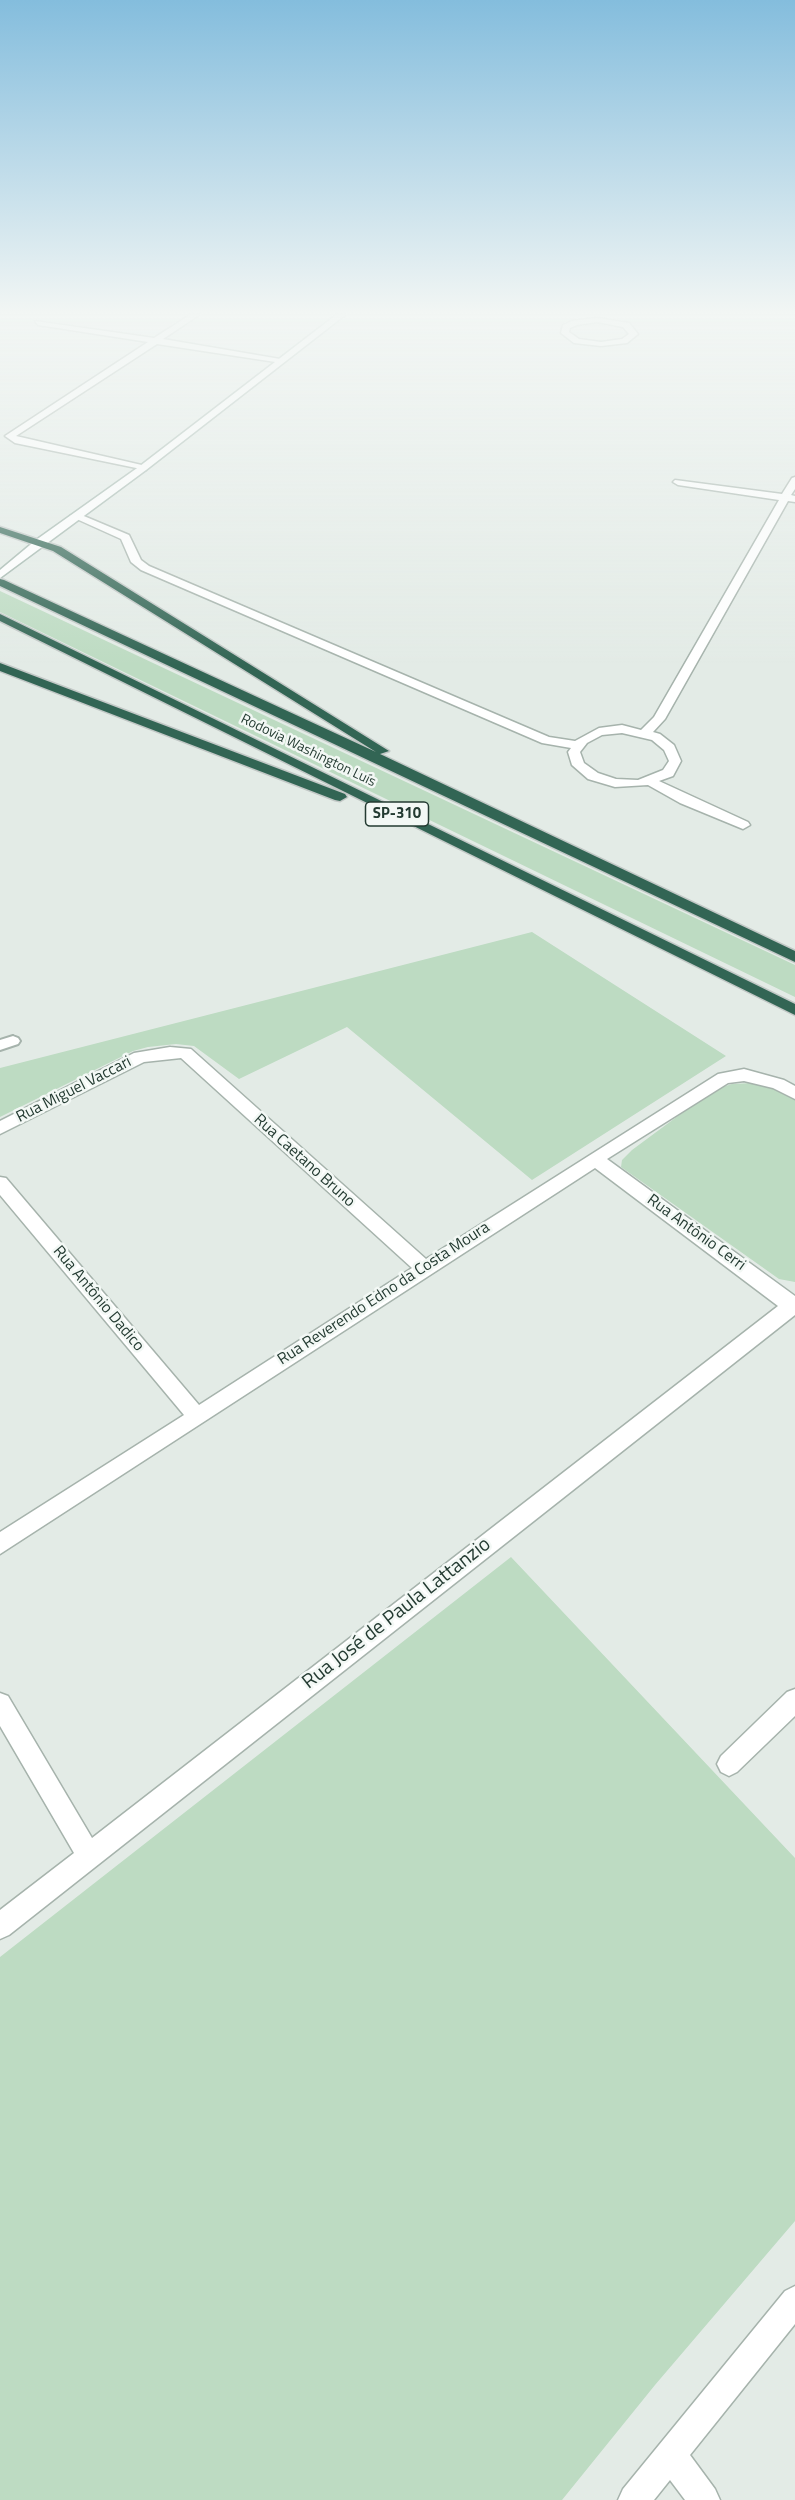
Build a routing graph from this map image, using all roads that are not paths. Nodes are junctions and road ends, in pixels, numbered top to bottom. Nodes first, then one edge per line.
1 (15, 432) edge
2 (190, 432) edge
3 (143, 468) junction
4 (795, 480) edge
5 (678, 483) dead end
6 (790, 498) edge
7 (75, 516) junction
8 (0, 530) edge
9 (40, 542) junction
10 (0, 575) edge
11 (0, 582) edge
12 (0, 617) edge
13 (0, 667) edge
14 (645, 733) junction
15 (577, 745) junction
16 (651, 782) junction
17 (432, 783) junction
18 (743, 825) dead end
19 (437, 833) junction
20 (795, 957) edge
21 (795, 1010) edge
22 (186, 1053) joint
23 (795, 1093) edge
24 (0, 1128) edge
25 (596, 1160) junction
26 (0, 1183) edge
27 (424, 1268) junction
28 (794, 1306) edge
29 (196, 1415) junction
30 (0, 1544) edge
31 (795, 1700) edge
32 (0, 1704) edge
33 (729, 1764) dead end
34 (89, 1856) junction
35 (0, 1926) edge
36 (795, 2301) edge
37 (671, 2454) junction
38 (634, 2500) edge
39 (704, 2500) edge

1 - 3 street
2 - 3 street
3 - 7 street
4 - 6 street
5 - 6 street
6 - 14 street
7 - 9 street
7 - 15 street
8 - 9 highway
9 - 10 street
9 - 17 highway
11 - 17 highway, Rodovia Washington Luís / SP-310
12 - 19 highway, Rodovia Washington Luís / SP-310
13 - 19 highway
14 - 15 street
14 - 16 street
15 - 16 street
16 - 18 street
17 - 20 highway, Rodovia Washington Luís / SP-310
19 - 21 highway, Rodovia Washington Luís / SP-310
22 - 24 street, Rua Miguel Vaccari
22 - 27 street, Rua Caetano Bruno
23 - 25 street, Rua Reverendo Edno da Costa Moura
25 - 27 street, Rua Reverendo Edno da Costa Moura
25 - 28 street, Rua Antônio Cerri
26 - 29 street, Rua Antônio Dadico
27 - 29 street, Rua Reverendo Edno da Costa Moura
28 - 34 street, Rua José de Paula Lattanzio
29 - 30 street, Rua Reverendo Edno da Costa Moura
31 - 33 street
32 - 34 street
34 - 35 street, Rua José de Paula Lattanzio
36 - 37 street
37 - 38 street
37 - 39 street

